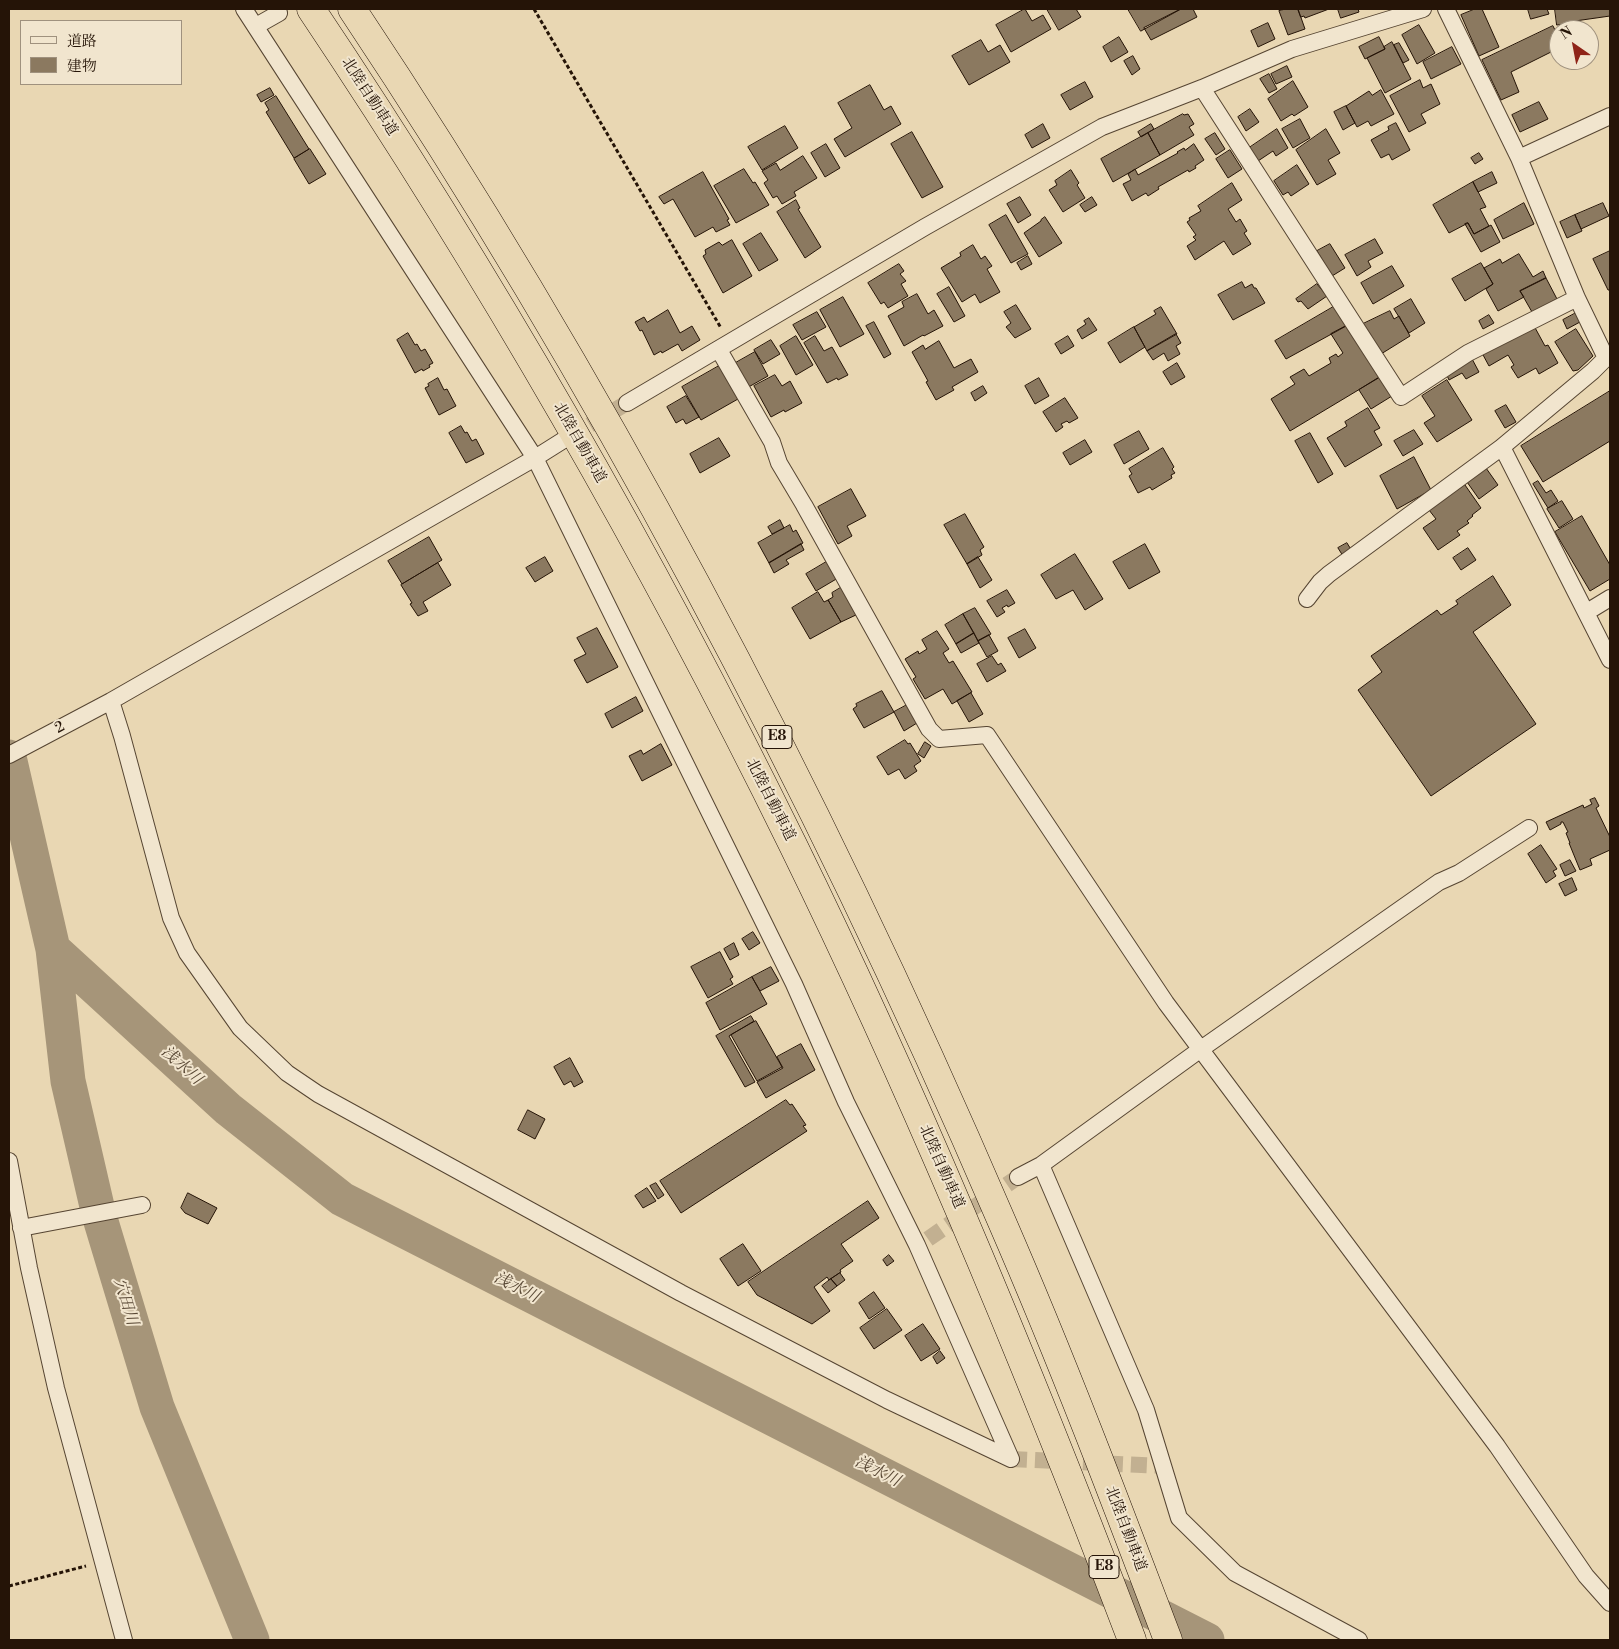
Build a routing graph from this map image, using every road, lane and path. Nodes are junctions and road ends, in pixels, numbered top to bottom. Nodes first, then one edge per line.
1 (244, 9) edge
2 (311, 9) edge
3 (352, 9) edge
4 (534, 9) edge
5 (1423, 9) edge
6 (1446, 9) edge
7 (279, 13) dead end
8 (256, 26) junction
9 (1202, 88) junction
10 (1610, 116) edge
11 (1519, 158) junction
12 (1577, 298) junction
13 (724, 346) junction
14 (627, 403) tunnel mouth
15 (562, 441) tunnel mouth
16 (1502, 448) junction
17 (535, 458) junction
18 (1610, 598) edge
19 (1307, 599) dead end
20 (1587, 612) junction
21 (1610, 660) edge
22 (111, 701) junction
23 (9, 755) edge
24 (1529, 828) dead end
25 (1201, 1049) junction
26 (9, 1161) edge
27 (1041, 1165) junction
28 (1018, 1176) tunnel mouth
29 (142, 1204) dead end
30 (25, 1227) junction
31 (104, 1561) junction
32 (9, 1586) edge
33 (1610, 1604) edge
34 (124, 1640) edge
35 (1132, 1640) edge
36 (1168, 1640) edge
37 (1359, 1640) edge

1 - 8 street
2 - 35 highway, 北陸自動車道 / E8
3 - 36 highway, 北陸自動車道 / E8
4 - 13 path
5 - 9 street
6 - 11 street
7 - 8 street
8 - 17 street
9 - 12 street
9 - 13 street
10 - 11 street
11 - 12 street
12 - 16 street
13 - 14 street
13 - 25 street
15 - 17 street, 2
16 - 19 street
16 - 20 street
17 - 22 street, 2
17 - 22 street
18 - 20 street
20 - 21 street
22 - 23 street, 2
24 - 25 street
25 - 27 street
25 - 33 street
26 - 30 street
27 - 28 street
27 - 37 street
29 - 30 street
30 - 31 street
31 - 32 path
31 - 34 street

